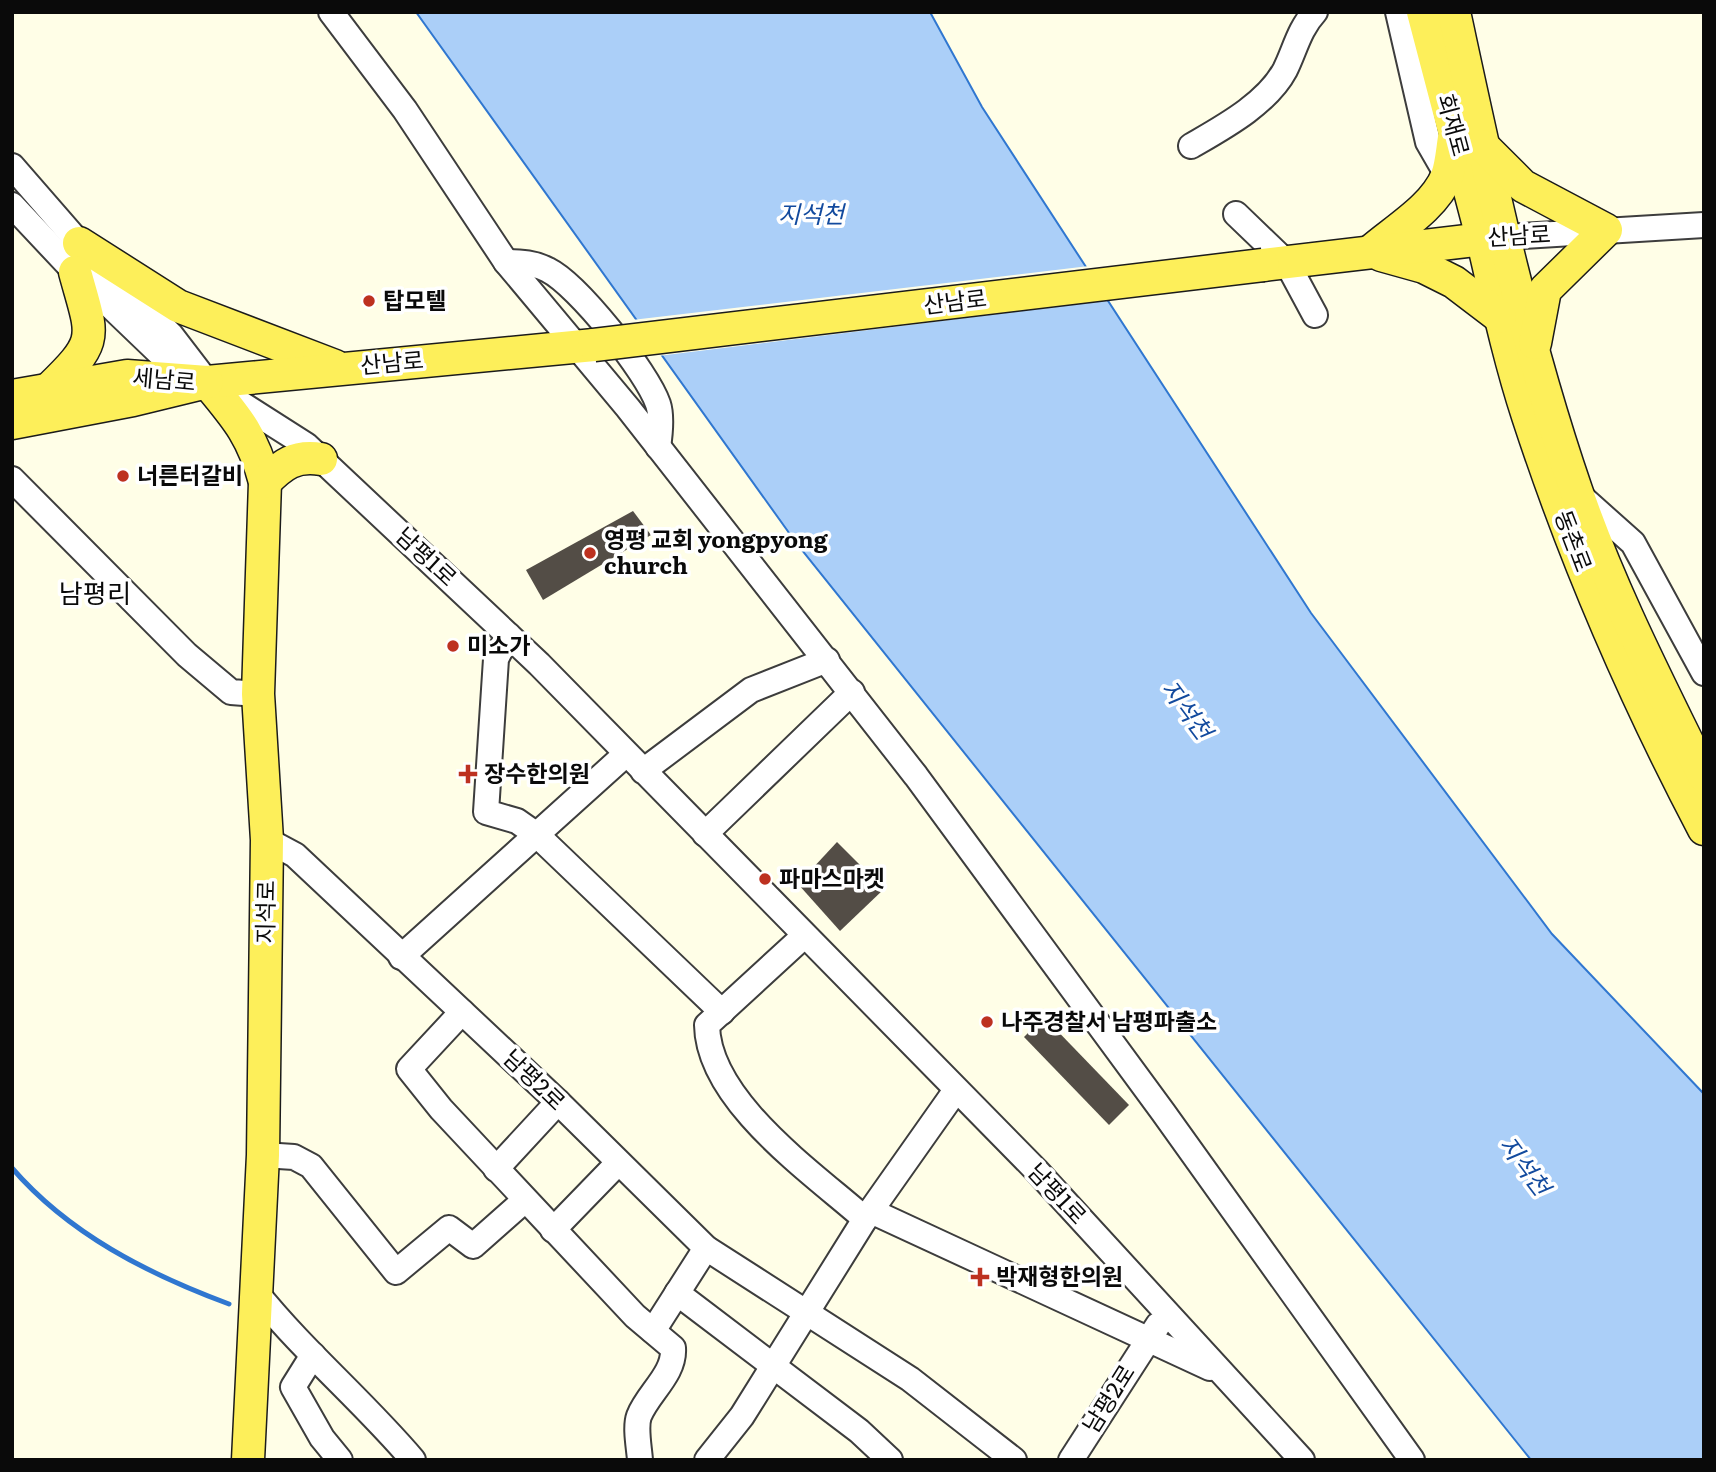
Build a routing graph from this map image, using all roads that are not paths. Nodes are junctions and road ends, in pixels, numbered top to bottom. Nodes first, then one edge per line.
1 (331, 12) edge
2 (1315, 12) edge
3 (1398, 12) edge
4 (1423, 12) edge
5 (1454, 12) edge
6 (1469, 140) junction
7 (1191, 146) dead end
8 (12, 166) edge
9 (1447, 175) junction
10 (12, 205) edge
11 (1236, 214) dead end
12 (1704, 225) edge
13 (1606, 230) junction
14 (1493, 237) junction
15 (1370, 252) junction
16 (77, 257) junction
17 (506, 262) junction
18 (1275, 264) junction
19 (1315, 316) dead end
20 (1500, 317) junction
21 (585, 346) junction
22 (1533, 354) junction
23 (339, 367) junction
24 (207, 382) junction
25 (49, 389) junction
26 (12, 396) edge
27 (12, 423) edge
28 (658, 447) junction
29 (321, 459) junction
30 (12, 480) edge
31 (265, 482) junction
32 (1576, 492) junction
33 (508, 635) junction
34 (827, 660) junction
35 (1704, 673) edge
36 (852, 692) junction
37 (258, 694) junction
38 (635, 762) junction
39 (1704, 776) edge
40 (1704, 829) edge
41 (705, 834) junction
42 (537, 835) junction
43 (267, 840) junction
44 (804, 936) junction
45 (401, 957) junction
46 (462, 1012) junction
47 (722, 1012) junction
48 (956, 1090) junction
49 (558, 1102) junction
50 (263, 1155) junction
51 (618, 1163) junction
52 (496, 1169) junction
53 (525, 1200) junction
54 (868, 1215) junction
55 (553, 1230) junction
56 (706, 1248) junction
57 (256, 1292) junction
58 (677, 1293) junction
59 (1167, 1314) junction
60 (806, 1315) junction
61 (653, 1331) junction
62 (1147, 1338) junction
63 (313, 1355) junction
64 (772, 1367) junction
65 (1227, 1377) junction
66 (248, 1460) edge
67 (340, 1460) edge
68 (413, 1460) edge
69 (640, 1460) edge
70 (707, 1460) edge
71 (890, 1460) edge
72 (1014, 1460) edge
73 (1071, 1460) edge
74 (1302, 1460) edge
75 (1412, 1460) edge

1 - 17 street
2 - 7 street
3 - 9 street
4 - 6 main road, 회재로
5 - 6 main road, 회재로
6 - 9 main road
6 - 13 main road
6 - 14 main road, 회재로
8 - 16 street
9 - 15 main road
10 - 16 street
11 - 18 street
12 - 13 street, 산남로
13 - 14 street, 산남로
13 - 22 main road
14 - 15 main road, 산남로
14 - 20 main road, 동촌로
14 - 22 main road, 동촌로
15 - 18 main road, 산남로
15 - 20 main road
16 - 23 main road
16 - 24 street
16 - 25 main road
17 - 21 street
17 - 28 street
18 - 19 street
18 - 21 main road, 산남로, bridge
20 - 40 main road, 동촌로
21 - 23 main road, 산남로
21 - 28 street
22 - 32 main road, 동촌로
23 - 24 main road, 산남로
24 - 25 main road, 세남로
24 - 27 main road, 세남로
24 - 29 street, 남평1로
24 - 31 main road, 지석로
25 - 26 main road, 세남로
28 - 34 street
29 - 31 main road
29 - 33 street, 남평1로
30 - 37 street
31 - 37 main road, 지석로
32 - 35 street
32 - 39 main road, 동촌로
33 - 38 street, 남평1로
33 - 42 street
34 - 36 street
34 - 38 street
36 - 41 street
36 - 75 street
37 - 43 main road, 지석로
38 - 41 street, 남평1로
38 - 42 street
41 - 44 street, 남평1로
42 - 45 street
42 - 47 street
43 - 45 street, 남평2로
43 - 50 main road, 지석로
44 - 47 street
44 - 48 street, 남평1로
45 - 46 street, 남평2로
46 - 49 street, 남평2로
46 - 52 street
47 - 54 street
48 - 54 street
48 - 59 street, 남평1로
49 - 51 street, 남평2로
49 - 52 street
50 - 53 street
50 - 57 main road, 지석로
51 - 55 street
51 - 56 street, 남평2로
52 - 53 street
53 - 55 street
54 - 60 street
54 - 62 street, 남평2로
55 - 61 street
56 - 58 street
56 - 60 street, 남평2로
57 - 63 street
57 - 66 main road, 지석로
58 - 61 street
58 - 64 street
59 - 62 street
59 - 65 street, 남평1로
60 - 64 street
60 - 72 street, 남평2로
61 - 69 street
62 - 65 street, 남평2로
62 - 73 street, 남평2로
63 - 67 street
63 - 68 street
64 - 70 street
64 - 71 street
65 - 74 street, 남평1로

